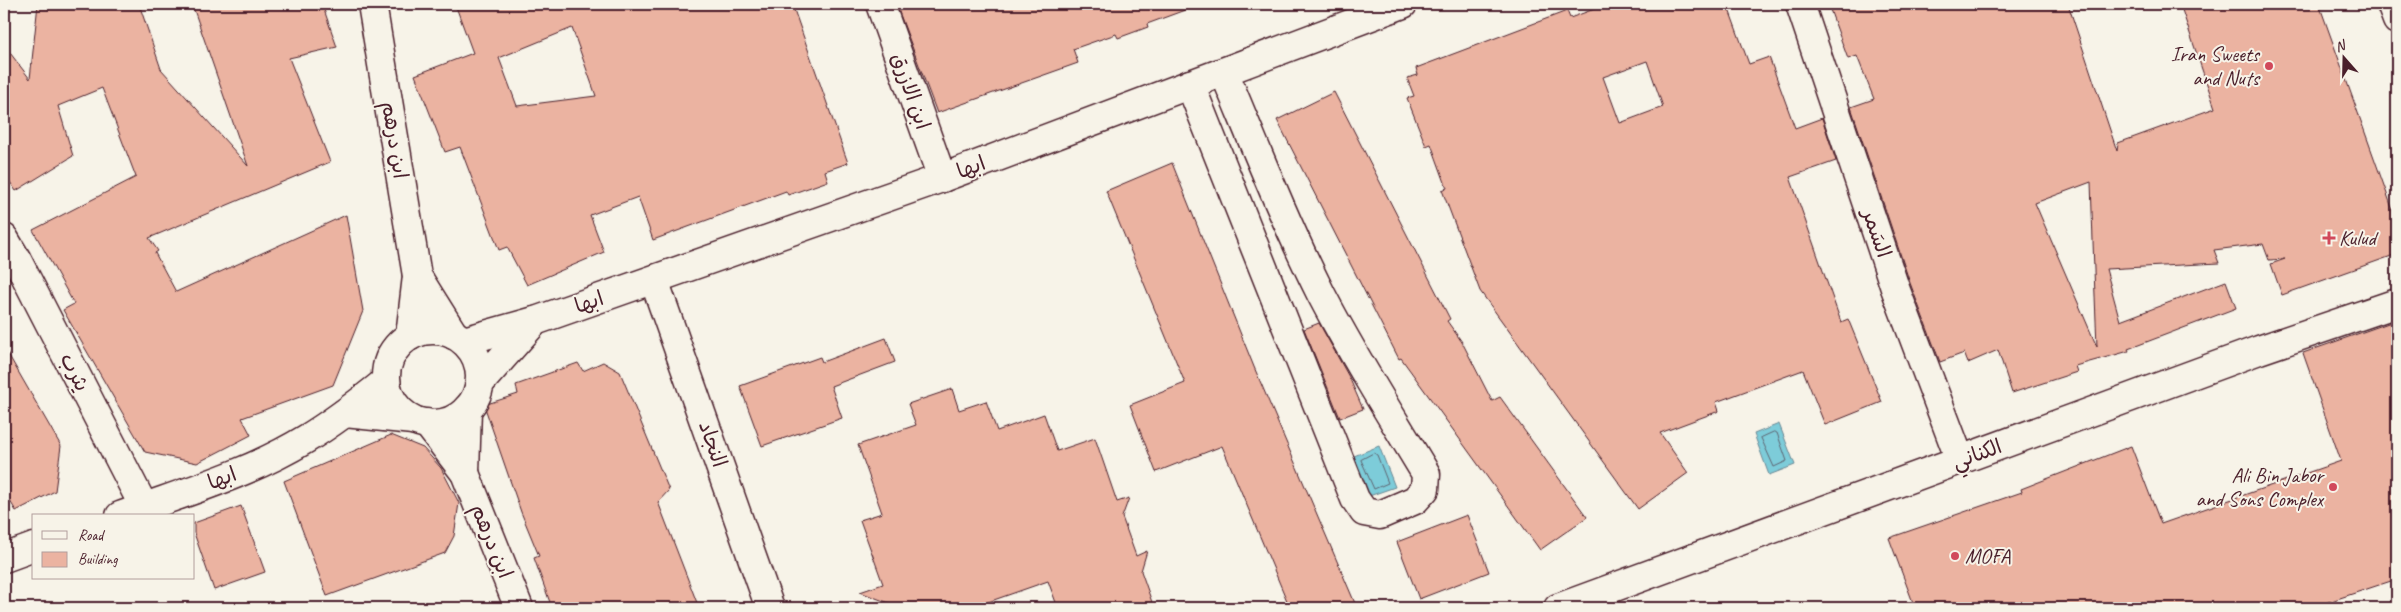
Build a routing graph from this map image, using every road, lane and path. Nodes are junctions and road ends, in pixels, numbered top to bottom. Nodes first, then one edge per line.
1 (372, 4) edge
2 (880, 4) edge
3 (1403, 4) edge
4 (1800, 4) edge
5 (2391, 4) edge
6 (2397, 20) edge
7 (1224, 72) junction
8 (1190, 84) junction
9 (1268, 177) junction
10 (942, 178) junction
11 (1233, 192) junction
12 (4, 238) edge
13 (418, 276) junction
14 (654, 280) junction
15 (2397, 303) edge
16 (535, 321) junction
17 (410, 336) junction
18 (459, 338) junction
19 (386, 381) junction
20 (480, 383) junction
21 (467, 409) junction
22 (345, 413) junction
23 (420, 422) junction
24 (1960, 460) junction
25 (465, 473) junction
26 (132, 511) edge
27 (32, 548) edge
28 (4, 558) edge
29 (518, 608) edge
30 (770, 608) edge
31 (1558, 608) edge

1 - 13 street, ابن درهم
2 - 10 street, ابن الازرق
3 - 7 street, ابها
4 - 24 street, السَمر
5 - 6 street
7 - 8 street, ابها
7 - 9 street
8 - 10 street, ابها
8 - 11 street
9 - 11 street
9 - 11 street
10 - 14 street, ابها
12 - 26 street, يثرب
13 - 17 street, ابن درهم
13 - 18 street, ابن درهم
14 - 16 street, ابها
14 - 30 street, النجاد
15 - 24 street, الكناني
16 - 18 street, ابها
16 - 20 street, ابها
17 - 18 street
17 - 19 street
18 - 20 street
19 - 22 street, ابها
19 - 23 street
20 - 21 street
21 - 23 street
21 - 25 street, ابن درهم
22 - 23 street
22 - 26 street, ابها
23 - 25 street, ابن درهم
24 - 31 street, الكناني
25 - 29 street, ابن درهم
27 - 28 street

